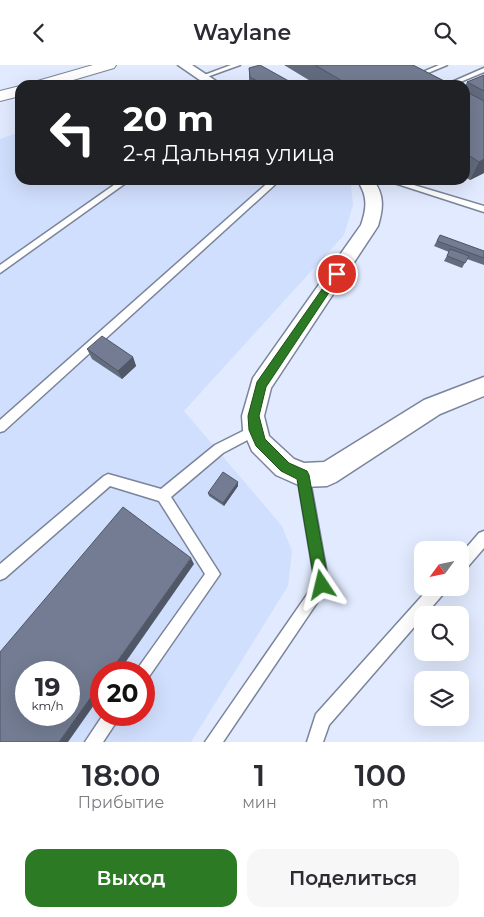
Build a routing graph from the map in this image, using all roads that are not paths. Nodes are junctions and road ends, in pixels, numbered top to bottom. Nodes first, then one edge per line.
1 (109, 65) edge
2 (184, 65) edge
3 (237, 65) edge
4 (444, 65) edge
5 (484, 70) edge
6 (407, 73) edge
7 (202, 77) junction
8 (414, 77) junction
9 (56, 80) edge
10 (207, 80) edge
11 (420, 80) edge
12 (460, 80) edge
13 (15, 92) edge
14 (0, 96) edge
15 (119, 185) edge
16 (270, 185) edge
17 (370, 185) edge
18 (404, 185) edge
19 (426, 185) edge
20 (423, 191) junction
21 (484, 209) edge
22 (0, 270) edge
23 (484, 386) edge
24 (0, 427) edge
25 (255, 430) junction
26 (303, 475) junction
27 (162, 496) junction
28 (484, 539) edge
29 (469, 555) edge
30 (0, 573) edge
31 (432, 596) edge
32 (152, 661) edge
33 (105, 726) edge
34 (93, 742) edge
35 (214, 742) edge
36 (315, 742) edge

1 - 9 main road
2 - 7 street
3 - 7 lane
4 - 8 lane
5 - 12 lane
6 - 8 lane
7 - 10 street
8 - 11 lane
13 - 14 main road
15 - 22 lane
16 - 24 lane
17 - 25 street
18 - 20 lane
19 - 20 lane
20 - 21 lane
23 - 26 street
25 - 26 street
25 - 27 lane
26 - 35 lane
27 - 30 lane
27 - 32 lane
28 - 29 lane
31 - 36 lane
33 - 34 lane

